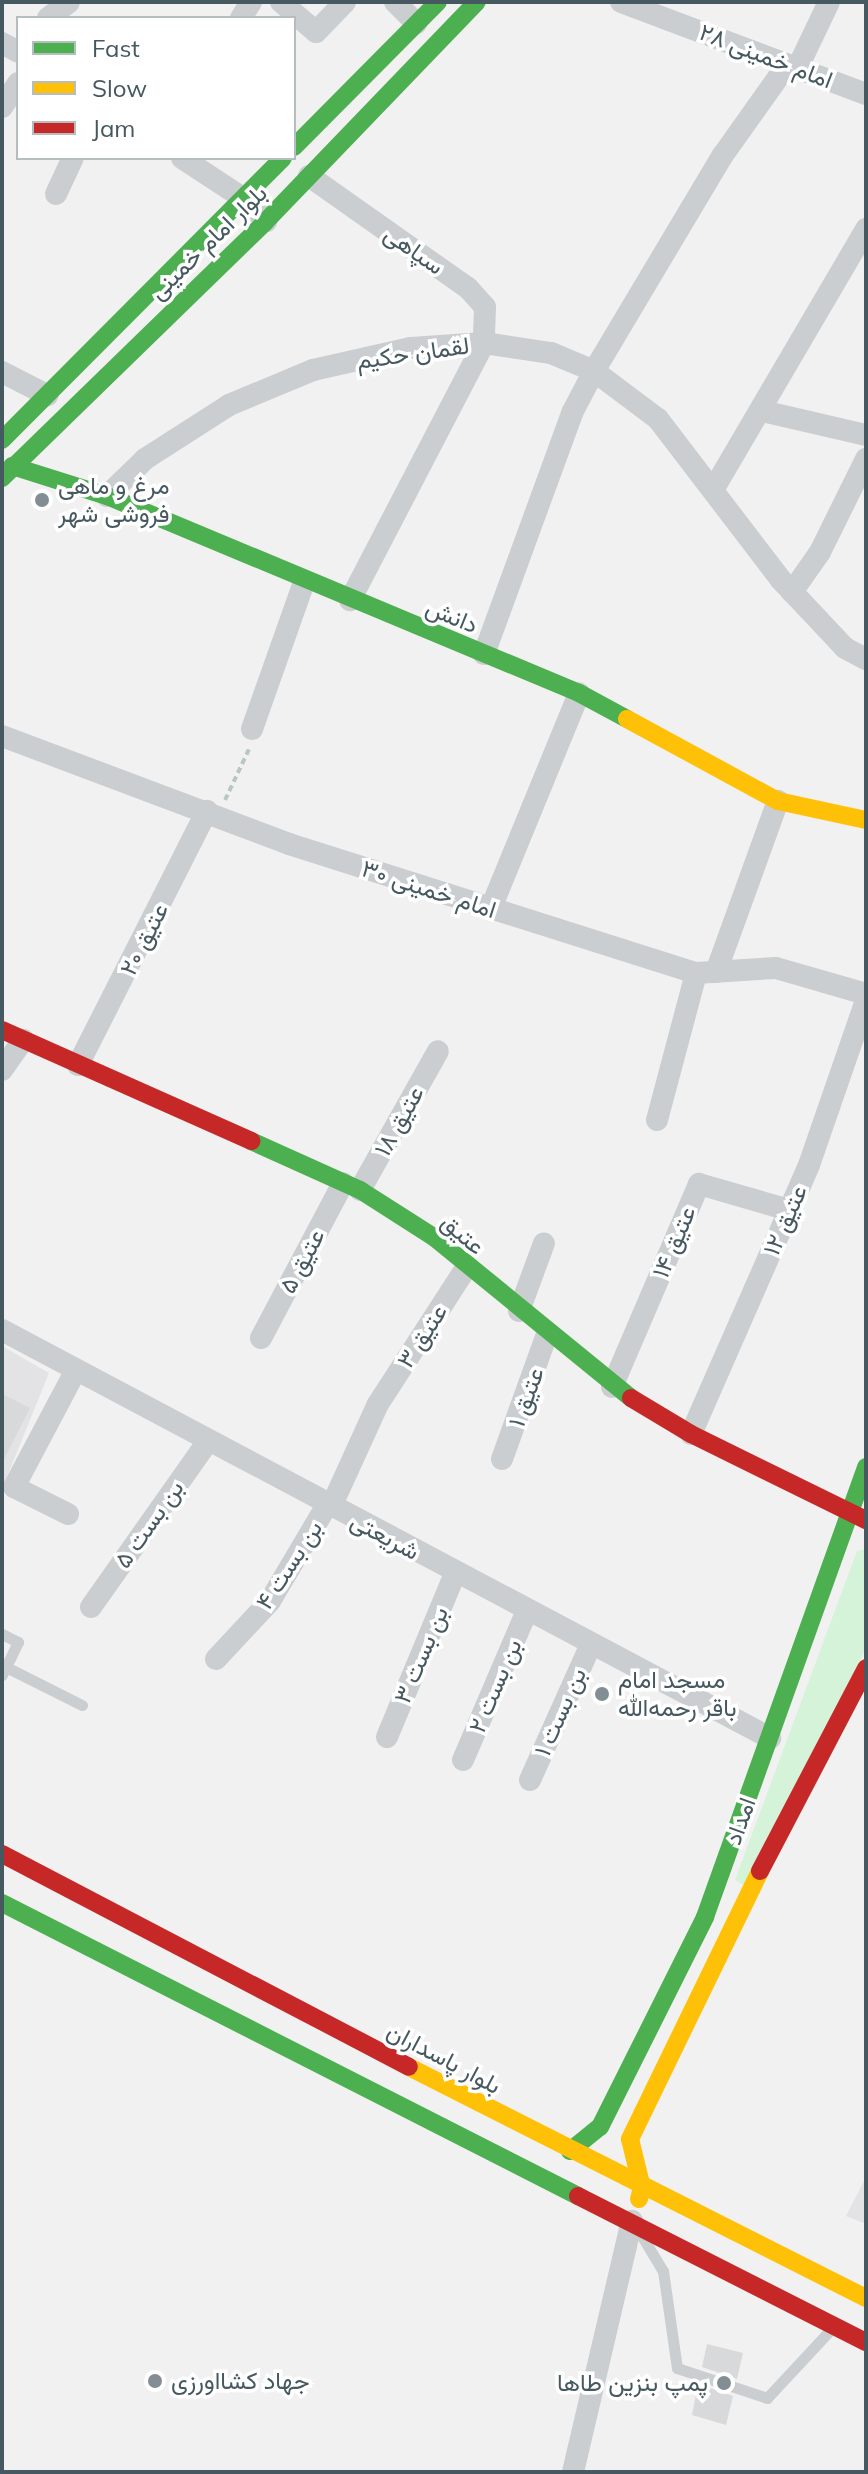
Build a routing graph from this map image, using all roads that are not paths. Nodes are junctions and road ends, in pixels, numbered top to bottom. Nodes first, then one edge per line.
1 (69, 2) edge
2 (281, 2) edge
3 (345, 2) edge
4 (395, 2) edge
5 (438, 2) edge
6 (477, 2) edge
7 (621, 2) edge
8 (829, 2) edge
9 (51, 16) edge
10 (416, 23) junction
11 (792, 67) junction
12 (16, 86) edge
13 (866, 94) edge
14 (2, 107) edge
15 (296, 145) edge
16 (72, 160) edge
17 (185, 160) edge
18 (281, 160) edge
19 (309, 176) junction
20 (56, 194) dead end
21 (243, 198) junction
22 (266, 221) junction
23 (866, 229) edge
24 (484, 343) junction
25 (594, 371) junction
26 (2, 372) edge
27 (47, 395) junction
28 (762, 411) junction
29 (866, 435) edge
30 (2, 440) edge
31 (866, 459) edge
32 (7, 472) edge
33 (713, 490) junction
34 (107, 496) junction
35 (304, 582) junction
36 (792, 592) junction
37 (350, 600) junction
38 (484, 654) junction
39 (866, 659) edge
40 (579, 693) junction
41 (252, 729) road end
42 (2, 736) edge
43 (778, 801) junction
44 (213, 814) junction
45 (866, 820) edge
46 (491, 908) junction
47 (706, 972) junction
48 (866, 994) edge
49 (866, 1000) edge
50 (2, 1030) edge
51 (23, 1040) junction
52 (438, 1051) dead end
53 (78, 1065) junction
54 (2, 1070) edge
55 (657, 1120) dead end
56 (352, 1186) junction
57 (789, 1210) junction
58 (544, 1243) dead end
59 (466, 1268) junction
60 (519, 1311) junction
61 (2, 1330) edge
62 (547, 1334) junction
63 (261, 1338) dead end
64 (76, 1370) junction
65 (612, 1387) junction
66 (691, 1434) junction
67 (208, 1441) junction
68 (502, 1459) dead end
69 (866, 1467) edge
70 (329, 1506) junction
71 (68, 1514) dead end
72 (858, 1516) edge
73 (455, 1574) junction
74 (91, 1607) dead end
75 (527, 1611) junction
76 (2, 1634) edge
77 (591, 1644) junction
78 (216, 1659) dead end
79 (866, 1668) edge
80 (4, 1671) edge
81 (82, 1705) dead end
82 (387, 1737) dead end
83 (770, 1738) junction
84 (463, 1760) dead end
85 (530, 1780) dead end
86 (2, 1854) edge
87 (715, 1891) junction
88 (2, 1903) edge
89 (742, 1905) junction
90 (570, 2151) junction
91 (642, 2188) junction
92 (632, 2221) junction
93 (866, 2298) edge
94 (835, 2326) junction
95 (866, 2342) edge
96 (573, 2472) edge

1 - 9 street
2 - 3 street
4 - 10 street
5 - 10 street
6 - 19 street, بلوار امام خمینی
7 - 11 street, امام خمینی ۲۸
8 - 11 street
10 - 15 street
11 - 13 street, امام خمینی ۲۸
11 - 25 street
12 - 14 street
16 - 20 street
17 - 21 street
18 - 21 street, بلوار امام خمینی
19 - 22 street, بلوار امام خمینی
19 - 24 street, سپاهی
21 - 22 street
21 - 27 street, بلوار امام خمینی
22 - 32 street, بلوار امام خمینی
23 - 28 street
24 - 25 street, لقمان حکیم
24 - 34 street, لقمان حکیم
24 - 37 street
25 - 33 street, لقمان حکیم
25 - 38 street
26 - 27 street
27 - 30 street, بلوار امام خمینی
28 - 29 street
28 - 33 street
31 - 36 street
32 - 34 street, دانش
33 - 36 street, لقمان حکیم
34 - 35 street, دانش
35 - 37 street, دانش
35 - 41 street
36 - 39 street, لقمان حکیم
37 - 38 street, دانش
38 - 40 street, دانش
40 - 43 street, دانش
40 - 46 street
42 - 44 street, امام خمینی ۳۰
43 - 45 street, دانش
43 - 47 street
44 - 46 street, امام خمینی ۳۰
44 - 53 street, عتیق ۲۰
46 - 47 street, امام خمینی ۳۰
47 - 48 street, امام خمینی ۳۰
47 - 55 street
49 - 57 street, عتیق ۱۲
50 - 51 street, عتیق
51 - 53 street, عتیق
51 - 54 street
52 - 56 street, عتیق ۱۸
53 - 56 street, عتیق
56 - 59 street, عتیق
56 - 63 street, عتیق ۵
57 - 65 street, عتیق ۱۴
57 - 66 street, عتیق ۱۲
58 - 60 street
59 - 60 street, عتیق
59 - 70 street, عتیق ۳
60 - 62 street, عتیق
61 - 64 street, شریعتی
62 - 65 street, عتیق
62 - 68 street, عتیق ۱
64 - 67 street, شریعتی
64 - 71 street
65 - 66 street, عتیق
66 - 72 street, عتیق
67 - 70 street, شریعتی
67 - 74 street, بن بست ۵
69 - 72 street, امداد
70 - 73 street, شریعتی
70 - 78 street, بن بست ۴
72 - 83 street, امداد
73 - 75 street, شریعتی
73 - 82 street, بن بست ۳
75 - 77 street, شریعتی
75 - 84 street, بن بست ۲
76 - 80 lane
77 - 83 street, شریعتی
77 - 85 street, بن بست ۱
79 - 89 street, امداد
80 - 81 lane
83 - 87 street, امداد
86 - 90 street, بلوار پاسداران
87 - 89 street
87 - 90 street, امداد
88 - 92 street
89 - 91 street, امداد
90 - 91 street, بلوار پاسداران
91 - 92 street
91 - 93 street, بلوار پاسداران
92 - 94 street
92 - 94 lane
92 - 96 street
94 - 95 street

